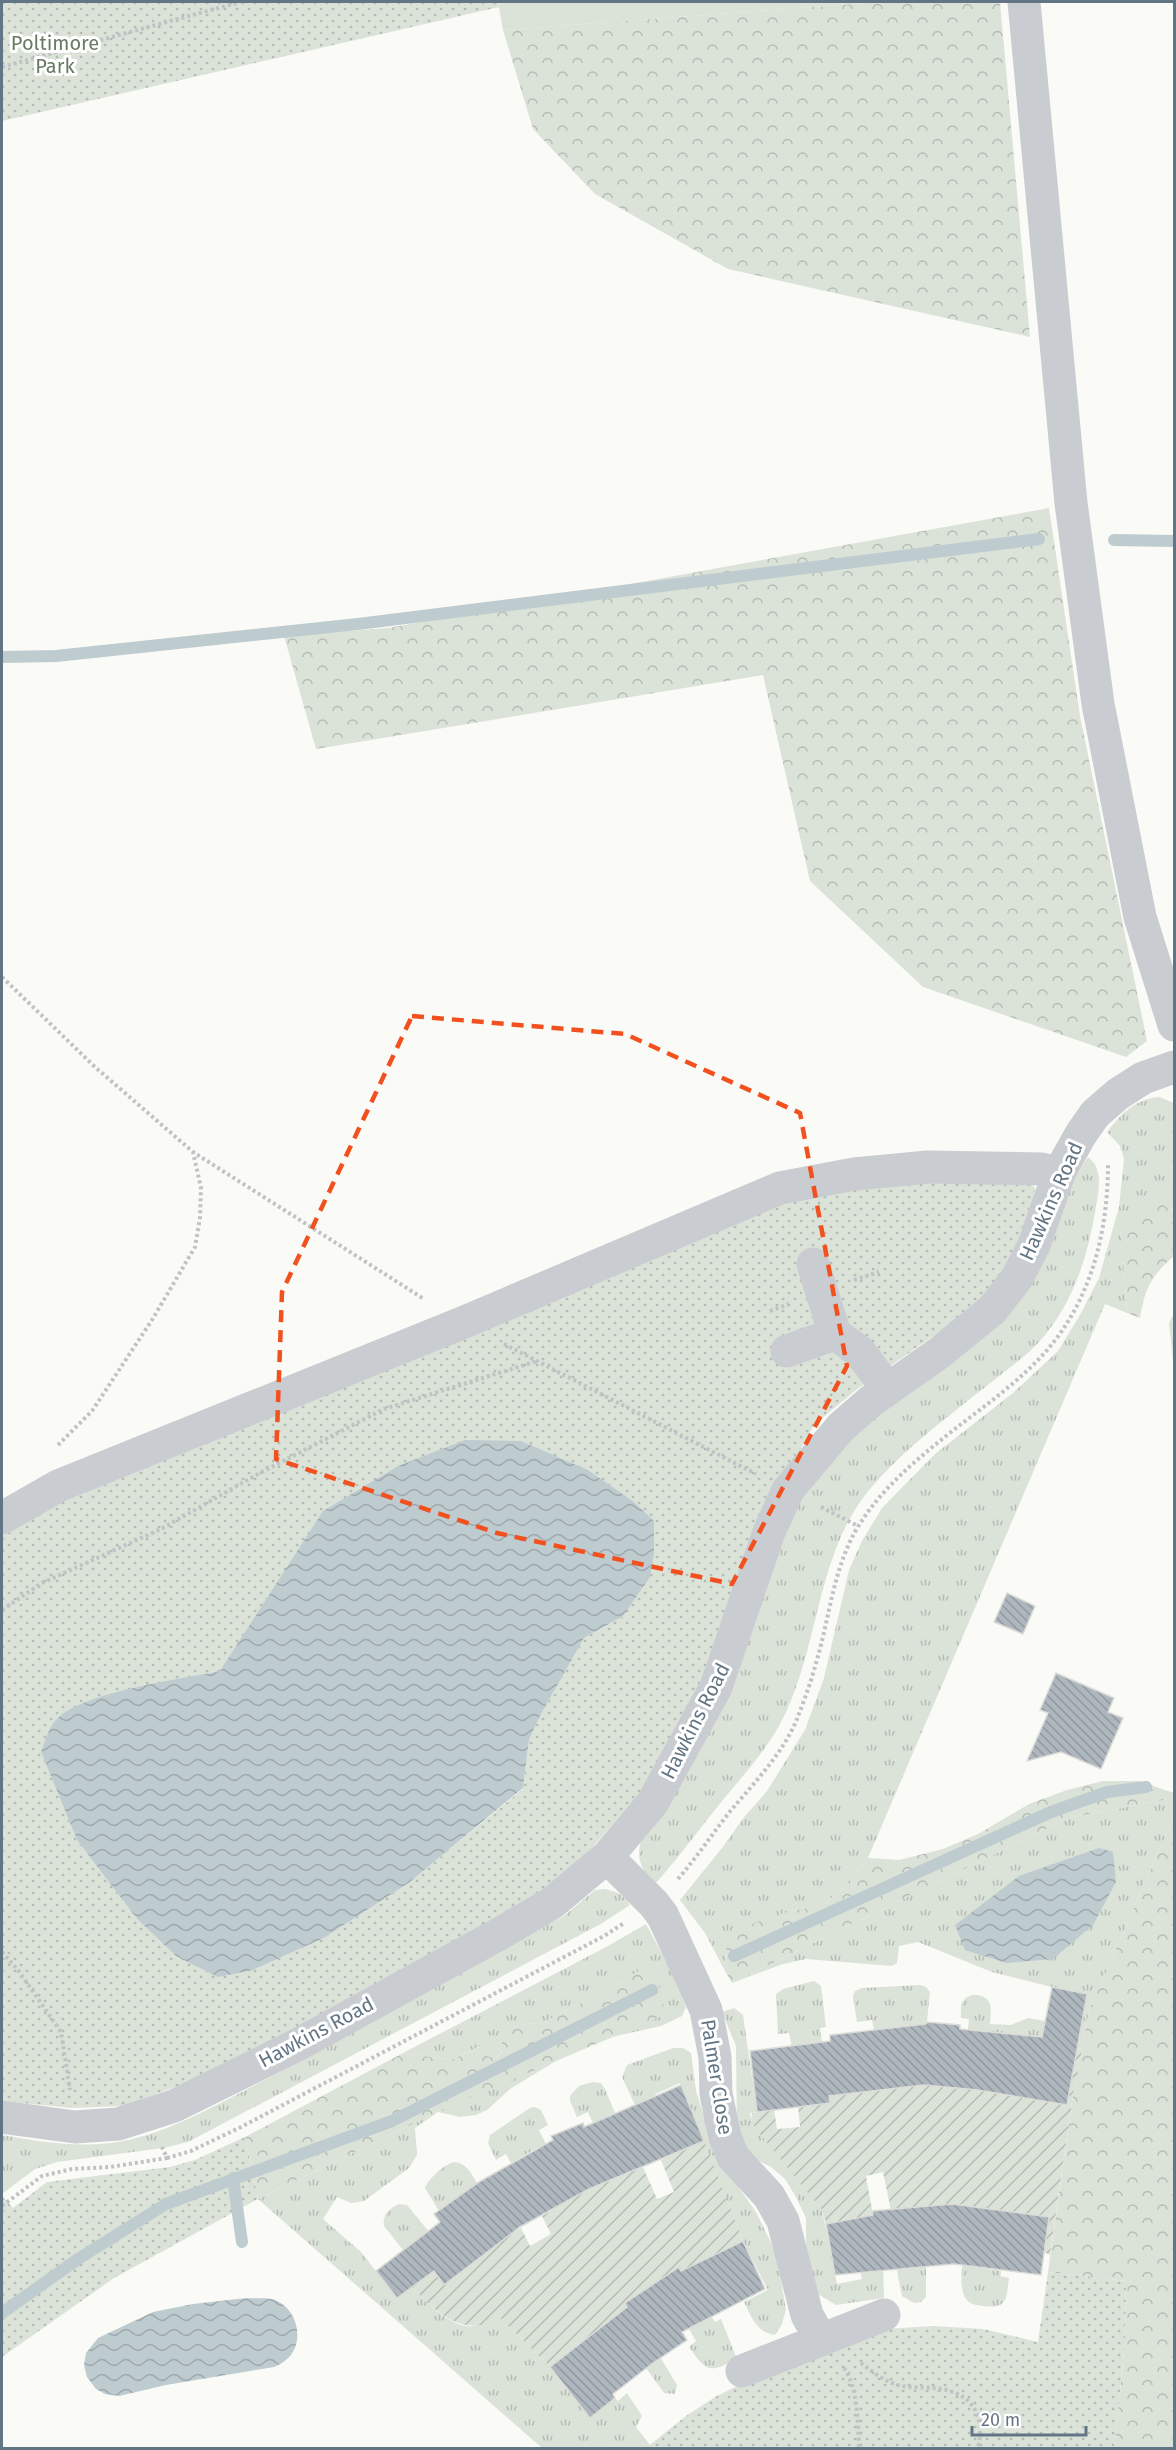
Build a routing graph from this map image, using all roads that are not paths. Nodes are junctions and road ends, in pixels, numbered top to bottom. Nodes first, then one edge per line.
1 (1024, 2) edge
2 (1174, 1025) edge
3 (1174, 1067) edge
4 (1059, 1173) junction
5 (813, 1264) dead end
6 (835, 1334) junction
7 (787, 1351) dead end
8 (888, 1389) junction
9 (2, 1518) edge
10 (607, 1857) junction
11 (2, 2117) edge
12 (884, 2315) dead end
13 (821, 2340) junction
14 (742, 2371) dead end

1 - 2 street
3 - 4 street, Hawkins Road
4 - 8 street, Hawkins Road
4 - 9 street
5 - 6 street
6 - 7 street
6 - 8 street
8 - 10 street, Hawkins Road
10 - 11 street, Hawkins Road
10 - 13 street, Palmer Close
12 - 13 street
13 - 14 street

